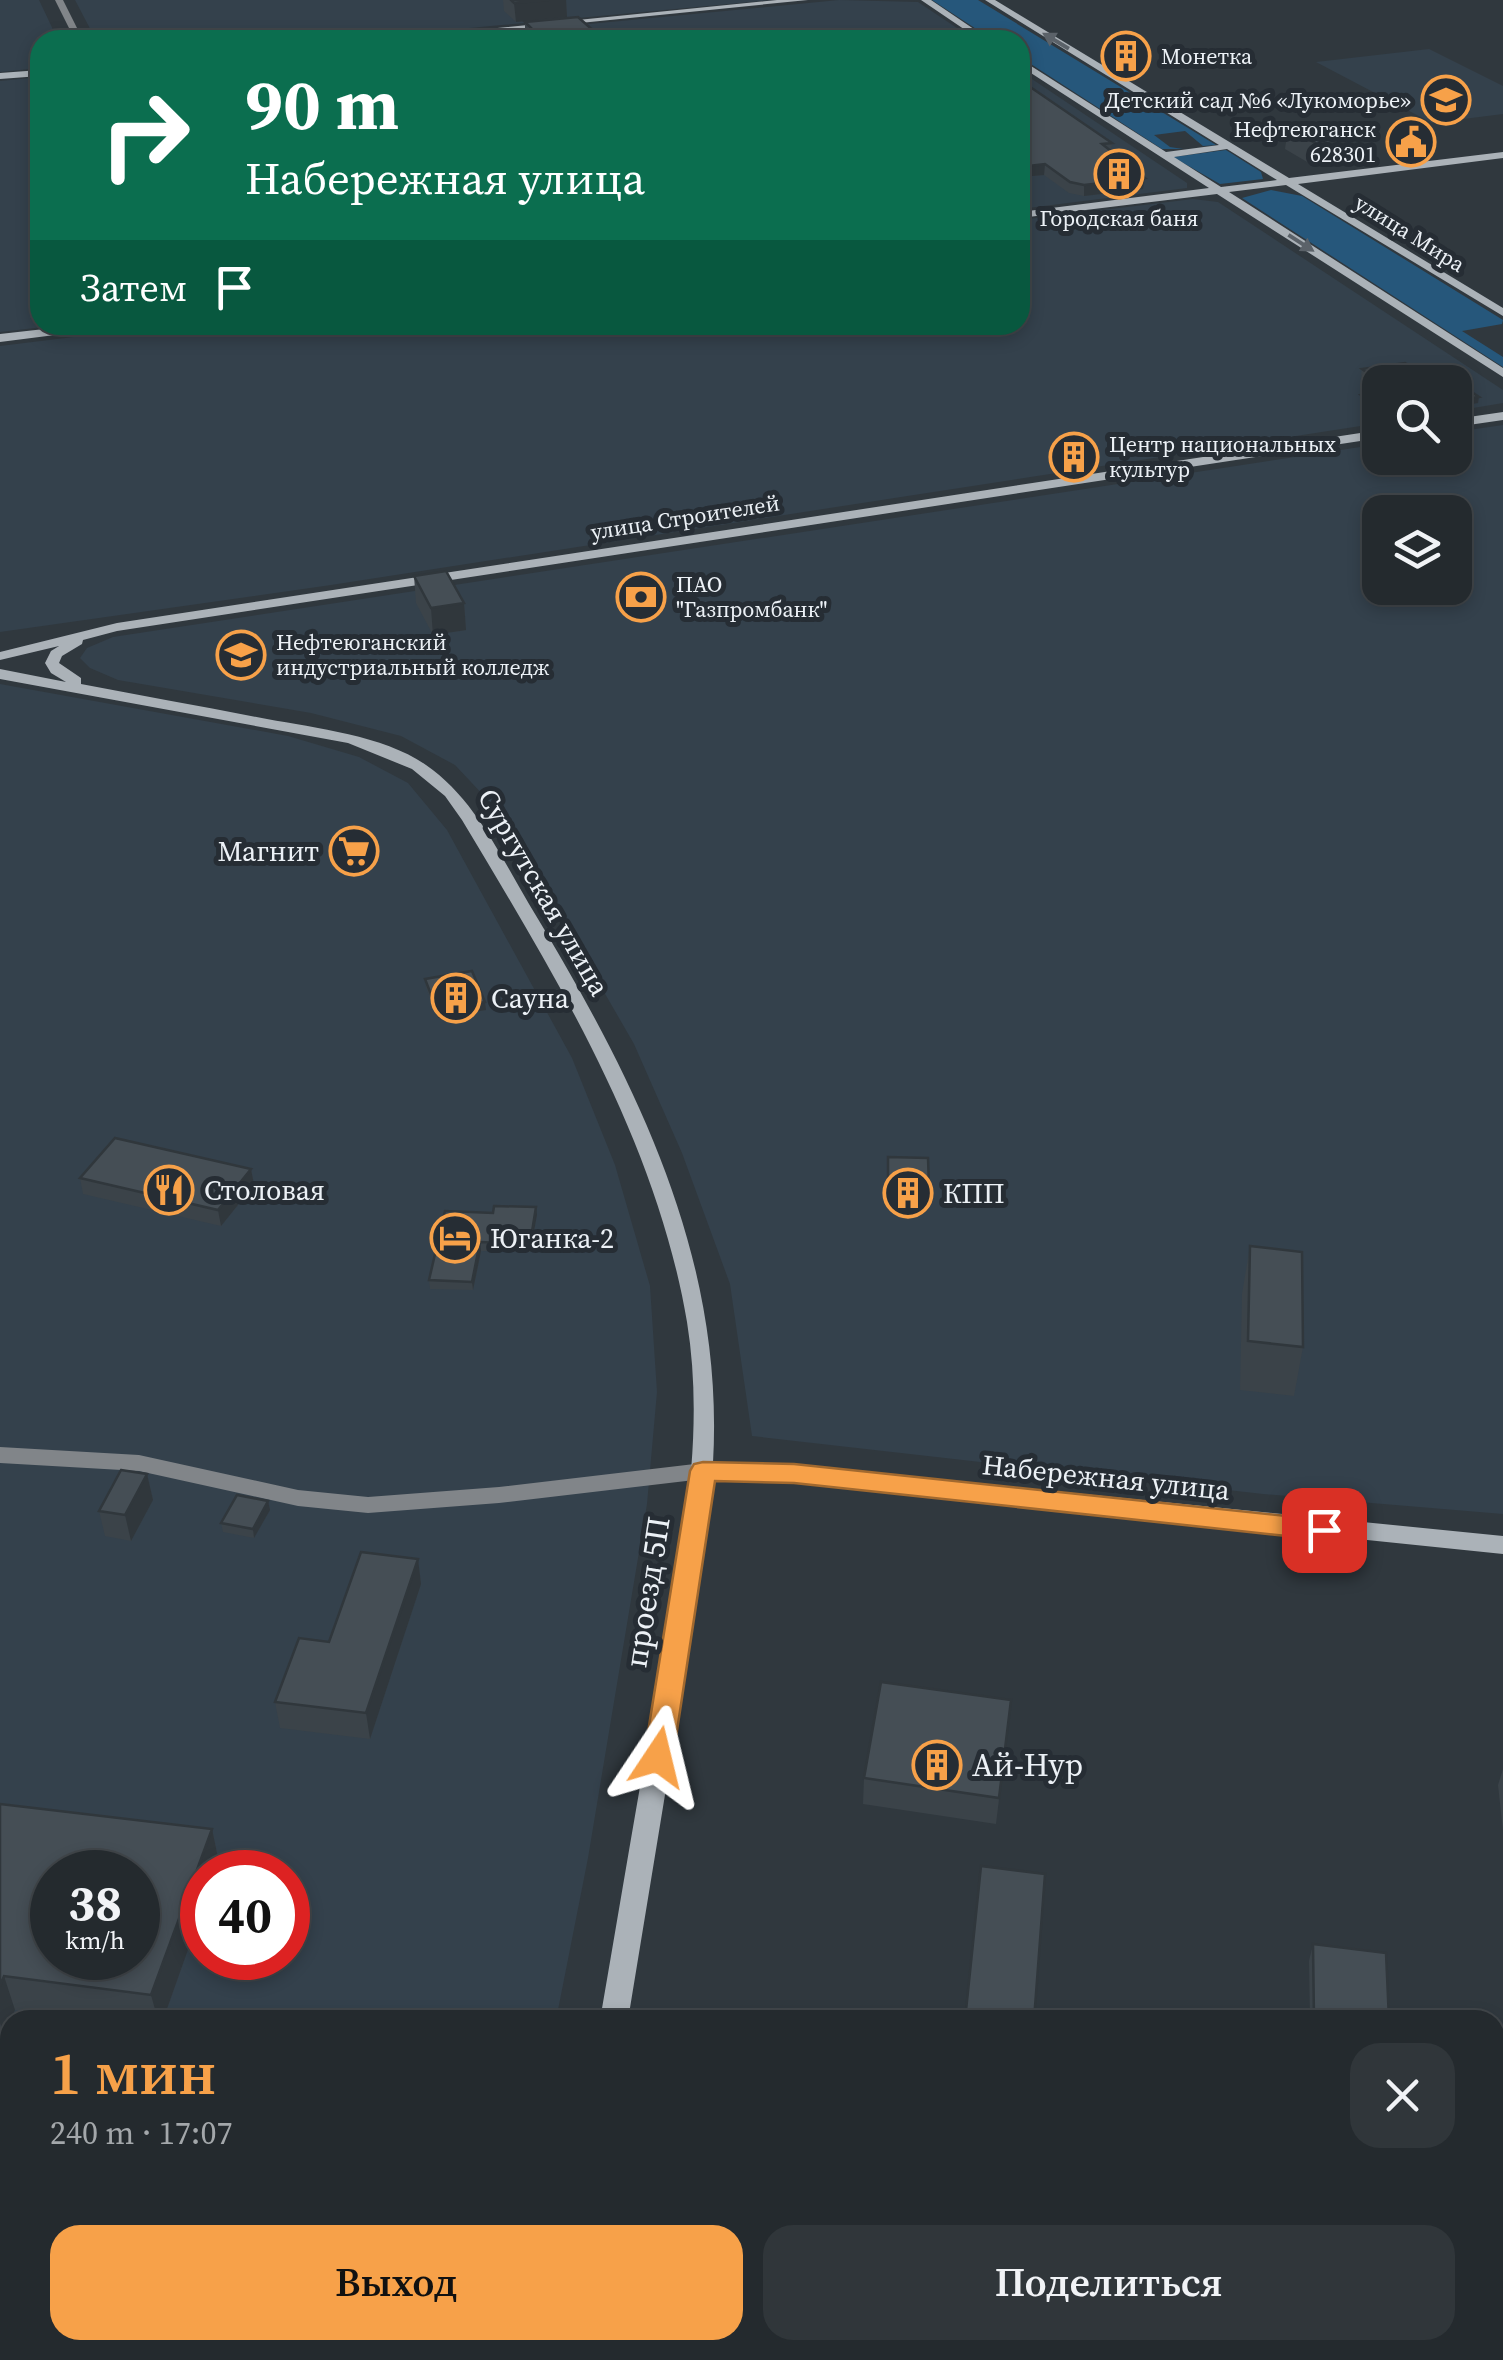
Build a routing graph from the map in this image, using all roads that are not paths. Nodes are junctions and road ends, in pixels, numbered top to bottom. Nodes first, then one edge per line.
1 (59, 0) edge
2 (804, 0) edge
3 (925, 0) edge
4 (989, 0) edge
5 (74, 30) edge
6 (488, 30) edge
7 (971, 30) edge
8 (1030, 68) edge
9 (30, 73) edge
10 (0, 76) edge
11 (1231, 146) junction
12 (1163, 154) junction
13 (1503, 155) edge
14 (1289, 182) junction
15 (1218, 191) junction
16 (1030, 214) edge
17 (1503, 313) edge
18 (30, 334) edge
19 (0, 338) edge
20 (1503, 373) edge
21 (1503, 416) edge
22 (1472, 421) edge
23 (1362, 437) edge
24 (116, 627) junction
25 (0, 643) edge
26 (0, 656) edge
27 (0, 674) edge
28 (105, 692) junction
29 (0, 1455) edge
30 (703, 1471) junction
31 (1503, 1545) edge
32 (616, 2010) edge

1 - 5 street
2 - 6 main road
3 - 7 main road
11 -> 4 main road, улица Мира
8 - 12 main road
9 - 10 main road
11 - 12 main road
11 - 14 main road, улица Мира
12 - 15 main road
13 - 14 main road
14 - 15 main road
14 - 17 main road, улица Мира
15 - 16 main road
15 -> 20 main road
18 - 19 main road
21 - 22 main road
23 - 24 main road, улица Строителей
24 - 25 main road
24 - 26 main road, улица Строителей
24 - 28 main road
27 - 28 main road, Сургутская улица
28 - 30 main road, Сургутская улица
29 - 30 street
30 - 31 main road, Набережная улица
30 - 32 main road, проезд 5П

